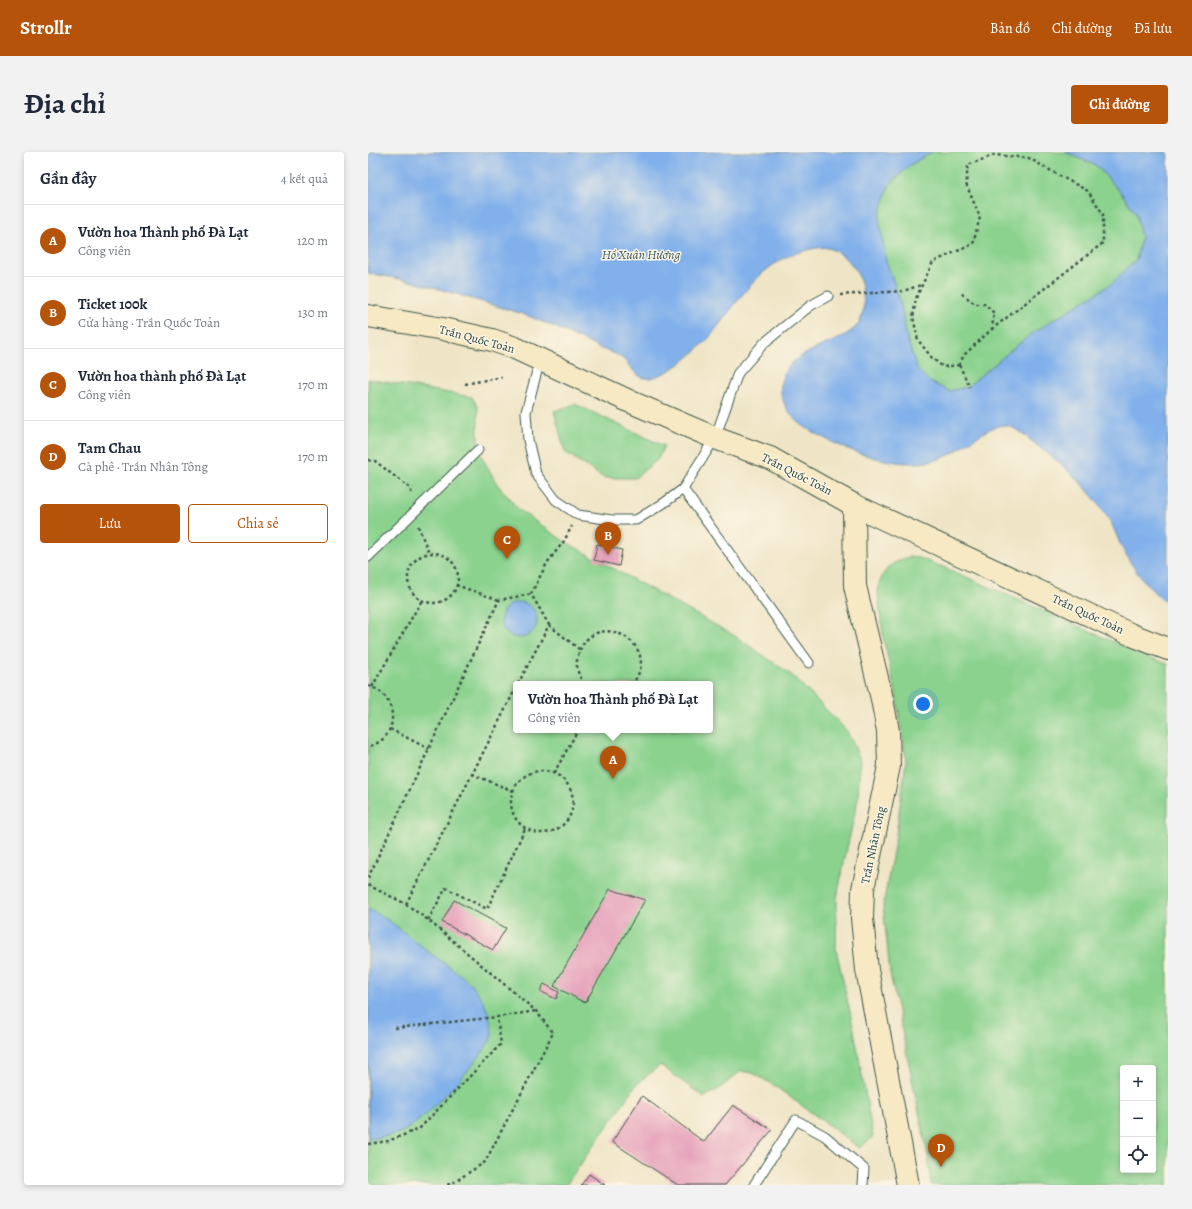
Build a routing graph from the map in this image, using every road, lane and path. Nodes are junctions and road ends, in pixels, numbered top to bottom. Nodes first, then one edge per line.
1 (921, 285) junction
2 (961, 293) dead end
3 (854, 295) dead end
4 (828, 296) dead end
5 (368, 316) edge
6 (992, 329) junction
7 (540, 360) junction
8 (959, 365) junction
9 (502, 377) dead end
10 (465, 384) dead end
11 (970, 387) dead end
12 (715, 438) junction
13 (478, 450) dead end
14 (368, 460) edge
15 (683, 489) junction
16 (854, 505) junction
17 (413, 514) junction
18 (578, 515) junction
19 (429, 553) junction
20 (368, 557) edge
21 (456, 585) junction
22 (531, 594) junction
23 (422, 600) junction
24 (499, 600) junction
25 (549, 625) junction
26 (1168, 649) edge
27 (579, 650) junction
28 (809, 663) dead end
29 (520, 681) edge
30 (582, 681) edge
31 (635, 681) edge
32 (368, 686) edge
33 (372, 687) junction
34 (513, 694) edge
35 (390, 729) junction
36 (576, 733) edge
37 (368, 747) edge
38 (429, 749) junction
39 (472, 774) junction
40 (554, 774) junction
41 (513, 791) junction
42 (525, 829) junction
43 (368, 878) edge
44 (368, 884) edge
45 (406, 904) junction
46 (428, 920) junction
47 (536, 1011) junction
48 (497, 1017) junction
49 (395, 1028) dead end
50 (368, 1144) edge
51 (444, 1185) edge
52 (754, 1185) edge
53 (863, 1185) edge
54 (908, 1185) edge

1 - 3 path
1 - 6 path
1 - 8 path
2 - 6 path
4 - 12 lane
5 - 7 main road, Trần Quốc Toản
6 - 8 path
7 - 12 main road, Trần Quốc Toản
7 - 18 lane
8 - 11 path
9 - 10 path
12 - 15 lane
12 - 16 main road, Trần Quốc Toản
13 - 17 lane
14 - 17 path
15 - 18 lane
15 - 28 lane
16 - 26 main road, Trần Quốc Toản
16 - 54 main road, Trần Nhân Tông
17 - 19 path
17 - 20 lane
18 - 22 path
19 - 21 path
19 - 23 path
21 - 23 path
21 - 24 path
22 - 24 path
22 - 25 path
23 - 33 path
24 - 38 path
25 - 27 path
25 - 29 path
27 - 30 path
27 - 31 path
32 - 33 path
33 - 35 path
34 - 39 path
35 - 37 path
35 - 38 path
36 - 40 path
38 - 43 path
39 - 41 path
39 - 45 path
40 - 41 path
40 - 42 path
41 - 42 path
42 - 46 path
44 - 45 path
45 - 46 path
46 - 47 path
47 - 48 path
47 - 51 path
48 - 49 path
48 - 50 path
52 - 53 lane

